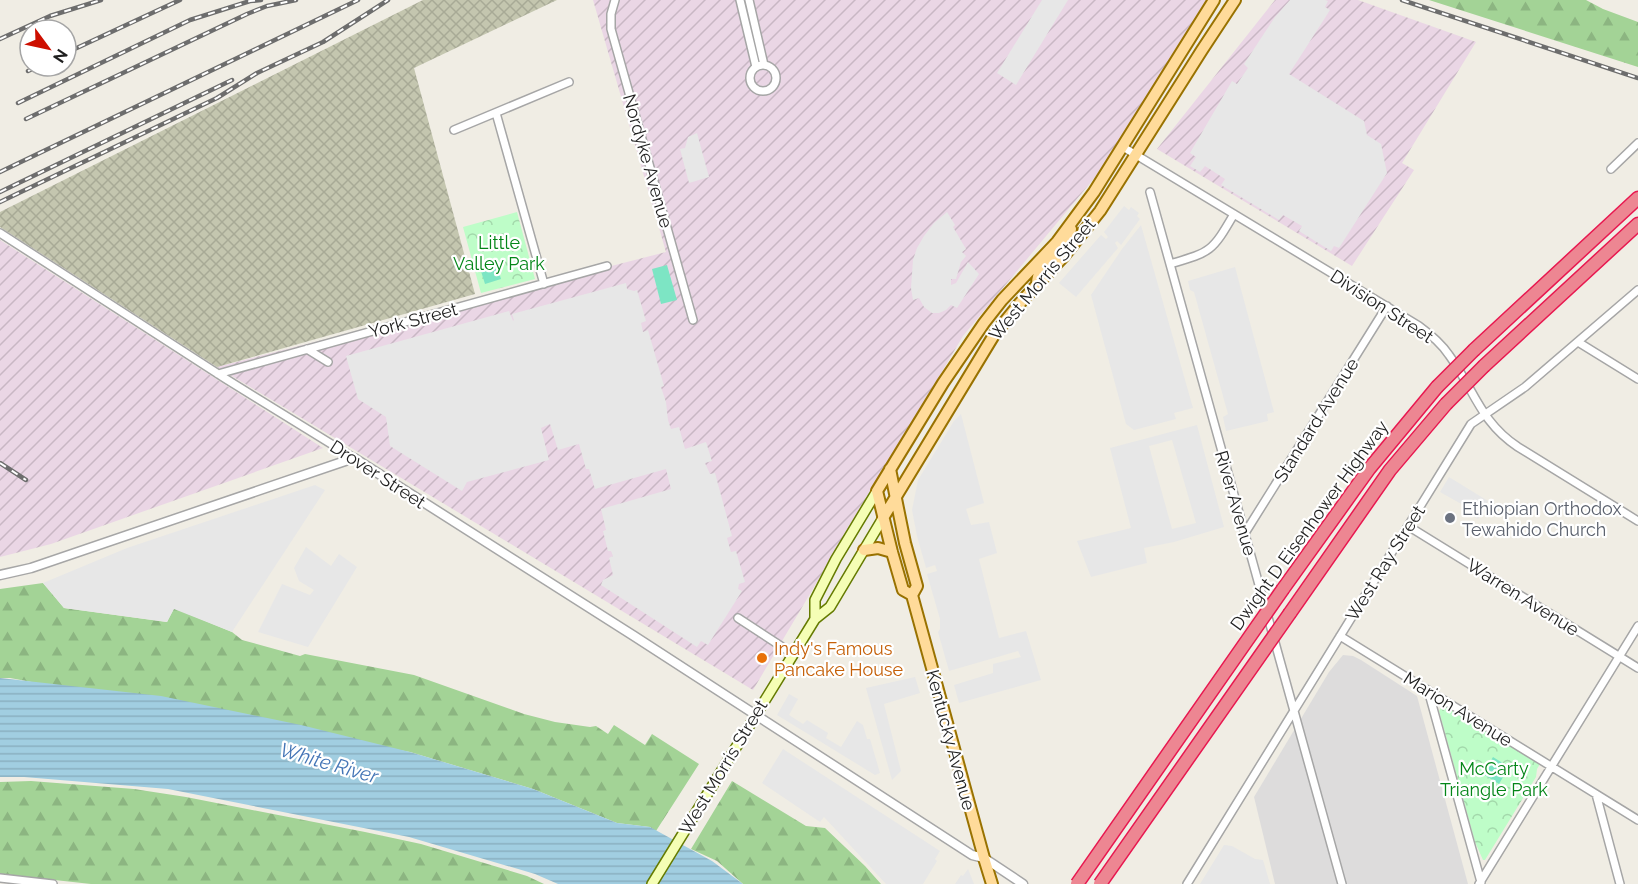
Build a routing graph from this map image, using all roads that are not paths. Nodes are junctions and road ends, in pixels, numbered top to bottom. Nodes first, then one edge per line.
1 (615, 0) edge
2 (740, 0) edge
3 (749, 0) edge
4 (1214, 0) edge
5 (1235, 0) edge
6 (764, 65) junction
7 (756, 67) junction
8 (569, 82) dead end
9 (496, 113) junction
10 (454, 130) dead end
11 (1638, 143) edge
12 (1123, 147) junction
13 (1136, 155) junction
14 (1611, 169) dead end
15 (1150, 192) dead end
16 (1638, 198) edge
17 (1234, 214) junction
18 (1072, 223) junction
19 (1638, 224) edge
20 (0, 233) edge
21 (1170, 264) junction
22 (607, 266) dead end
23 (543, 284) junction
24 (1037, 285) junction
25 (1015, 286) junction
26 (1638, 290) edge
27 (1387, 306) junction
28 (693, 320) dead end
29 (1578, 342) junction
30 (307, 349) junction
31 (328, 362) dead end
32 (977, 362) junction
33 (218, 374) junction
34 (1638, 378) edge
35 (1484, 414) junction
36 (354, 458) junction
37 (890, 469) junction
38 (877, 491) junction
39 (895, 498) junction
40 (883, 518) junction
41 (1638, 521) edge
42 (1407, 526) junction
43 (1245, 533) junction
44 (864, 550) junction
45 (892, 552) junction
46 (0, 576) edge
47 (912, 595) junction
48 (738, 618) dead end
49 (814, 619) junction
50 (1638, 626) edge
51 (1340, 636) junction
52 (793, 654) junction
53 (1619, 656) junction
54 (1638, 668) edge
55 (1428, 690) junction
56 (1294, 710) junction
57 (755, 715) junction
58 (1552, 766) junction
59 (1596, 794) junction
60 (1638, 820) edge
61 (984, 858) junction
62 (0, 878) edge
63 (1481, 883) edge
64 (53, 884) edge
65 (652, 884) edge
66 (992, 884) edge
67 (1023, 884) edge
68 (1077, 884) edge
69 (1100, 884) edge
70 (1187, 884) edge
71 (1342, 884) edge
72 (1620, 884) edge

1 - 28 street, Nordyke Avenue
2 - 7 street
3 - 6 street
4 - 12 main road, West Morris Street
5 - 13 main road, West Morris Street
6 - 7 street
6 - 7 street
8 - 9 street
9 - 10 street
9 - 23 street
11 - 14 street
12 - 13 street, Division Street
12 - 18 main road, West Morris Street
13 - 17 street, Division Street
13 - 24 main road, West Morris Street
15 - 21 street, River Avenue
16 - 68 highway, Dwight D Eisenhower Highway, bridge
17 - 21 street
17 - 27 street, Division Street
18 - 24 main road
18 - 25 main road, West Morris Street
19 - 69 highway, Dwight D Eisenhower Highway, bridge
20 - 33 street, Drover Street
21 - 43 street, River Avenue
22 - 23 street, York Street
23 - 30 street, York Street
24 - 32 main road, West Morris Street
25 - 32 main road
25 - 37 main road, West Morris Street
26 - 29 street, West Ray Street
27 - 35 street, Division Street
27 - 43 street, Standard Avenue
29 - 34 street
29 - 35 street, West Ray Street
30 - 31 street
30 - 33 street, York Street
32 - 39 main road, West Morris Street
33 - 36 street, Drover Street
35 - 41 street, Division Street
35 - 42 street, West Ray Street
36 - 46 street
36 - 57 street, Drover Street
37 - 38 main road, West Morris Street
37 - 39 main road, Kentucky Avenue
38 - 40 main road, Kentucky Avenue
38 - 49 main road, West Morris Street
39 - 40 main road, West Morris Street
39 - 47 main road, Kentucky Avenue
40 - 44 main road, West Morris Street
40 - 45 main road, Kentucky Avenue
42 - 51 street, West Ray Street
42 - 53 street, Warren Avenue
43 - 56 street, River Avenue
44 - 45 main road
44 - 49 main road, West Morris Street
45 - 47 main road, Kentucky Avenue
47 - 61 main road, Kentucky Avenue
48 - 52 street
49 - 52 main road, West Morris Street
50 - 53 street
51 - 55 street, Marion Avenue
51 - 56 street, West Ray Street
52 - 57 main road, West Morris Street
53 - 54 street, Warren Avenue
53 - 58 street
55 - 58 street, Marion Avenue
55 - 63 street
56 - 70 street, West Ray Street
56 - 71 street, River Avenue
57 - 61 street, Drover Street
57 - 65 main road, West Morris Street
58 - 59 street, Marion Avenue
58 - 63 street
59 - 60 street, Marion Avenue
59 - 72 street
61 - 66 main road, Kentucky Avenue
61 - 67 street, Drover Street
62 - 64 street

